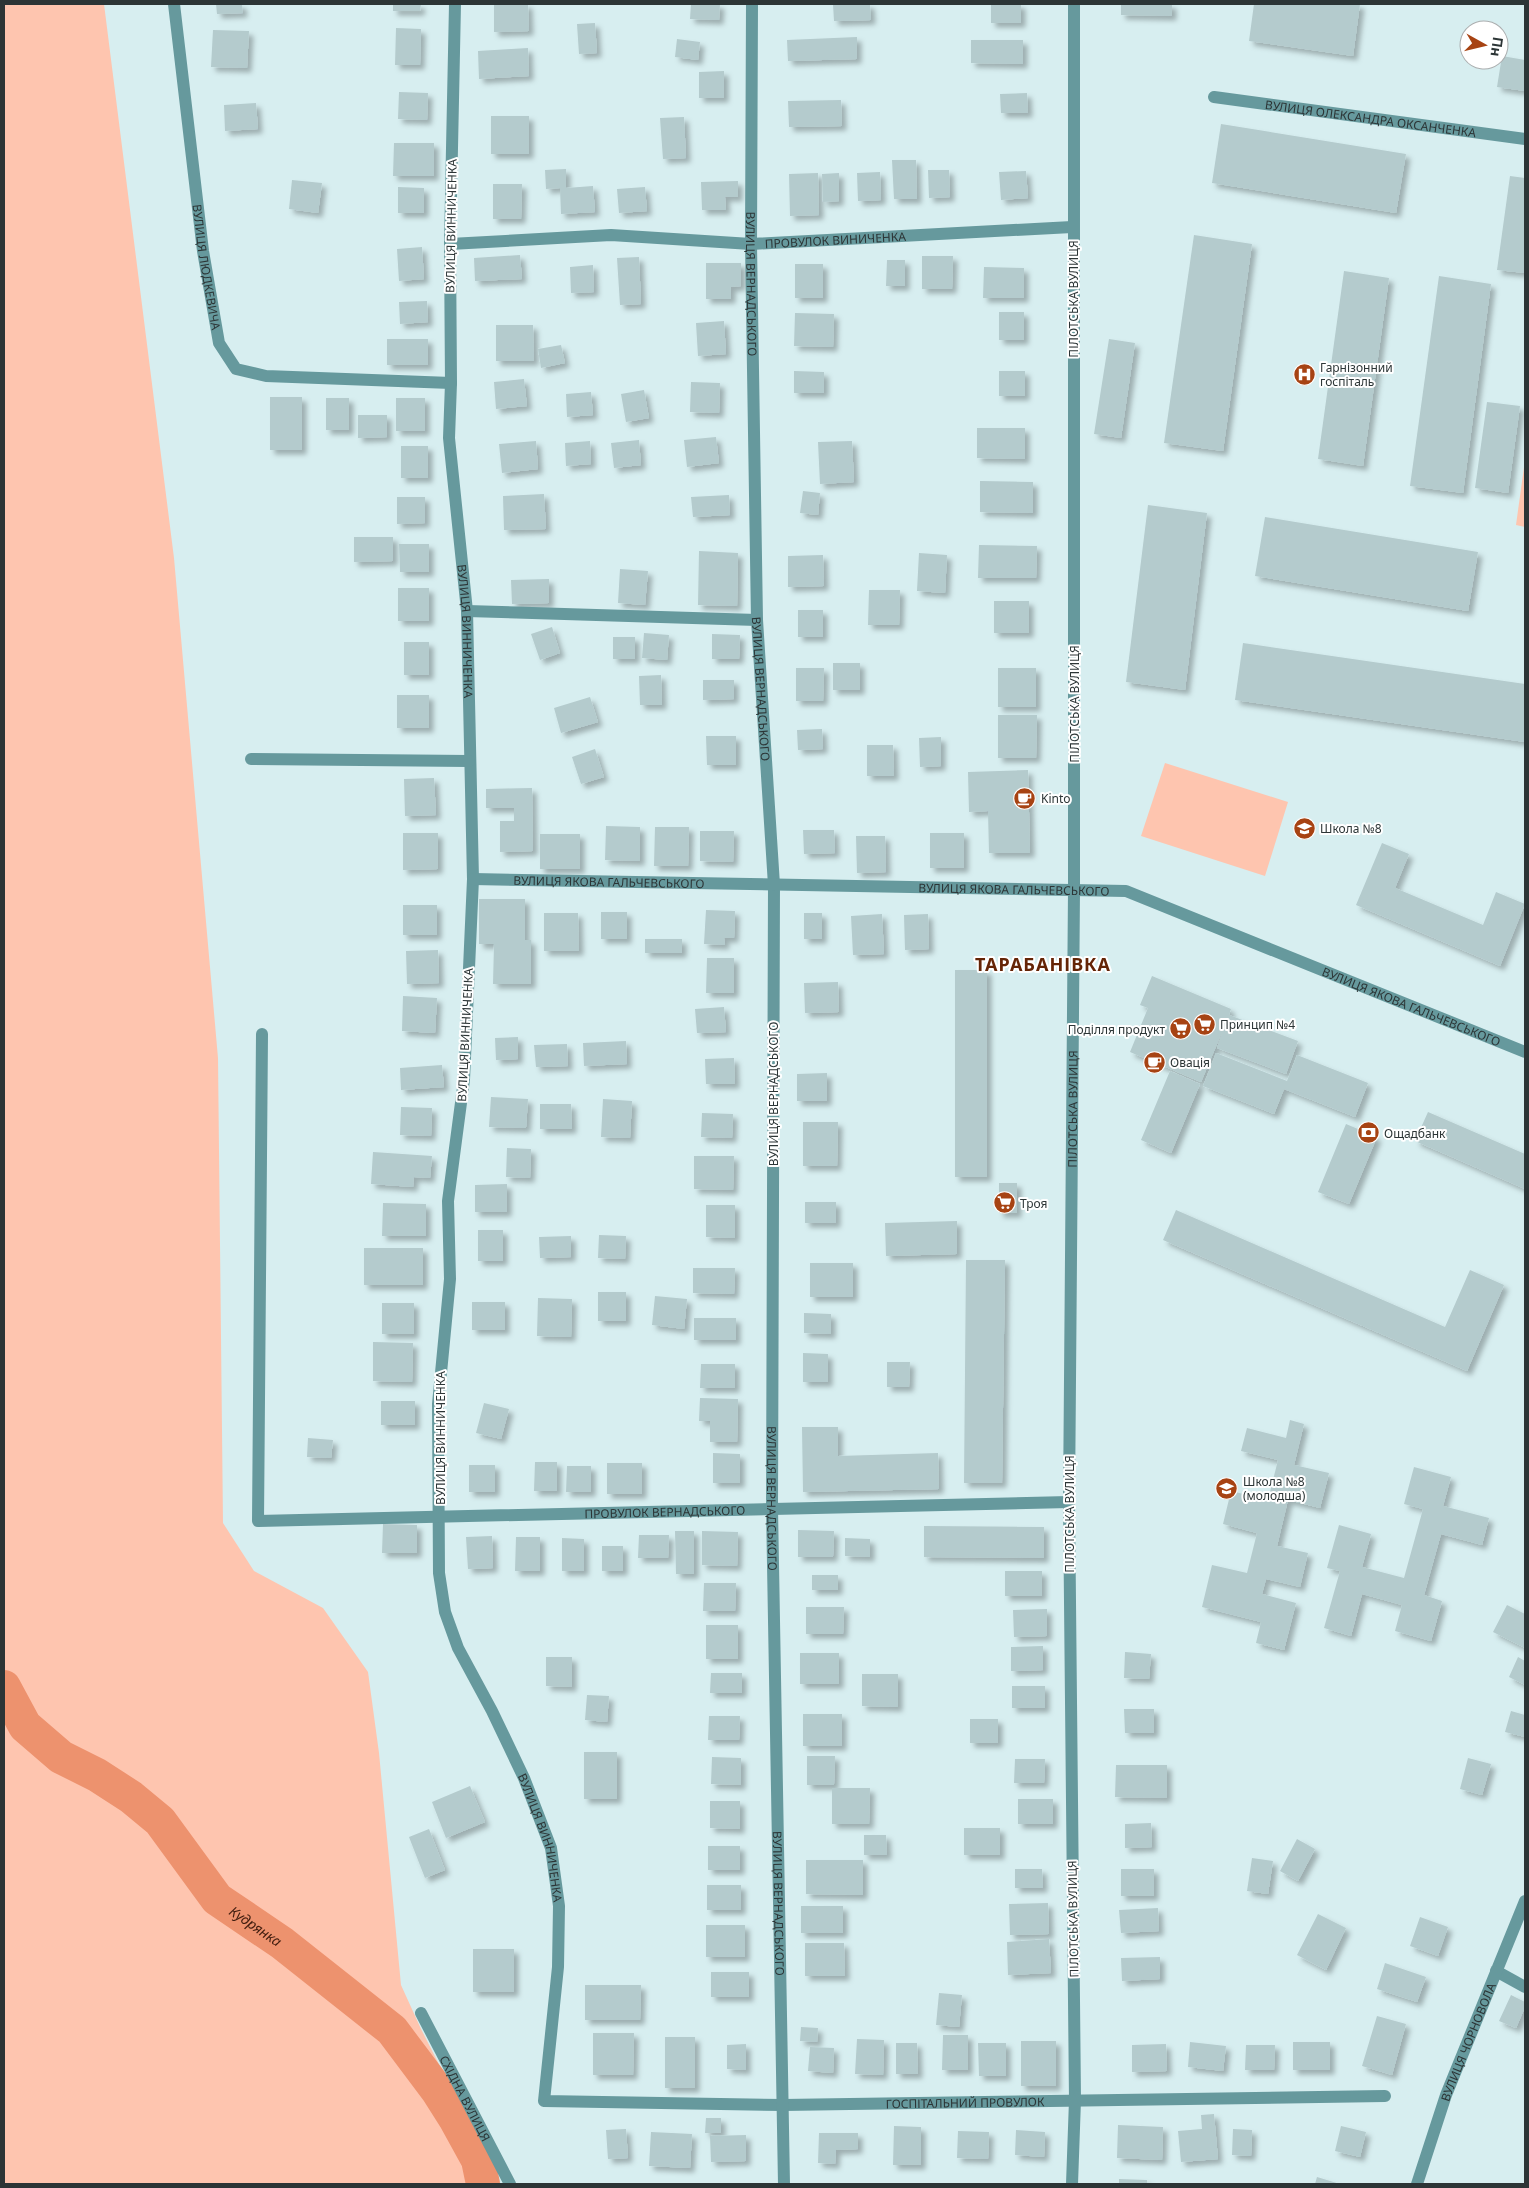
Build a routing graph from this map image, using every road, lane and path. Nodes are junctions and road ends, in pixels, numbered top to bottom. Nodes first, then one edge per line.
1 (174, 4) edge
2 (455, 4) edge
3 (752, 4) edge
4 (1074, 4) edge
5 (1214, 97) dead end
6 (1525, 139) edge
7 (1072, 227) junction
8 (450, 244) junction
9 (751, 244) junction
10 (451, 383) junction
11 (467, 611) junction
12 (756, 620) junction
13 (251, 759) dead end
14 (469, 761) junction
15 (472, 879) junction
16 (774, 884) junction
17 (1074, 890) junction
18 (262, 1034) dead end
19 (1525, 1052) edge
20 (1069, 1502) junction
21 (772, 1508) junction
22 (440, 1516) junction
23 (1525, 1901) edge
24 (1496, 1971) junction
25 (1525, 1987) edge
26 (422, 2013) dead end
27 (1385, 2096) dead end
28 (1075, 2100) junction
29 (544, 2101) joint
30 (783, 2105) junction
31 (510, 2184) edge
32 (784, 2184) edge
33 (1072, 2184) edge
34 (1417, 2184) edge

1 - 10 street, ВУЛИЦЯ ЛЮДКЕВИЧА
2 - 8 street, ВУЛИЦЯ ВИННИЧЕНКА
3 - 9 street, ВУЛИЦЯ ВЕРНАДСЬКОГО
4 - 7 street, ПІЛОТСЬКА ВУЛИЦЯ
5 - 6 street, ВУЛИЦЯ ОЛЕКСАНДРА ОКСАНЧЕНКА
7 - 9 street, ПРОВУЛОК ВИНИЧЕНКА
7 - 17 street, ПІЛОТСЬКА ВУЛИЦЯ
8 - 9 street, ПРОВУЛОК ВИНИЧЕНКА
8 - 10 street, ВУЛИЦЯ ВИННИЧЕНКА
9 - 12 street, ВУЛИЦЯ ВЕРНАДСЬКОГО
10 - 11 street, ВУЛИЦЯ ВИННИЧЕНКА
11 - 12 street
11 - 14 street, ВУЛИЦЯ ВИННИЧЕНКА
12 - 16 street, ВУЛИЦЯ ВЕРНАДСЬКОГО
13 - 14 street
14 - 15 street, ВУЛИЦЯ ВИННИЧЕНКА
15 - 16 street, ВУЛИЦЯ ЯКОВА ГАЛЬЧЕВСЬКОГО
15 - 22 street, ВУЛИЦЯ ВИННИЧЕНКА
16 - 17 street, ВУЛИЦЯ ЯКОВА ГАЛЬЧЕВСЬКОГО
16 - 21 street, ВУЛИЦЯ ВЕРНАДСЬКОГО
17 - 19 street, ВУЛИЦЯ ЯКОВА ГАЛЬЧЕВСЬКОГО
17 - 20 street, ПІЛОТСЬКА ВУЛИЦЯ
18 - 22 street, ПРОВУЛОК ВЕРНАДСЬКОГО
20 - 21 street, ПРОВУЛОК ВЕРНАДСЬКОГО
20 - 28 street, ПІЛОТСЬКА ВУЛИЦЯ
21 - 22 street, ПРОВУЛОК ВЕРНАДСЬКОГО
21 - 30 street, ВУЛИЦЯ ВЕРНАДСЬКОГО
22 - 29 street, ВУЛИЦЯ ВИННИЧЕНКА
23 - 24 street, ВУЛИЦЯ ЧОРНОВОЛА
24 - 25 street
24 - 34 street, ВУЛИЦЯ ЧОРНОВОЛА
26 - 31 street, СХІДНА ВУЛИЦЯ
27 - 28 street, ГОСПІТАЛЬНИЙ ПРОВУЛОК
28 - 30 street, ГОСПІТАЛЬНИЙ ПРОВУЛОК
28 - 33 street, ПІЛОТСЬКА ВУЛИЦЯ
29 - 30 street, ГОСПІТАЛЬНИЙ ПРОВУЛОК
30 - 32 street, ВУЛИЦЯ ВЕРНАДСЬКОГО

